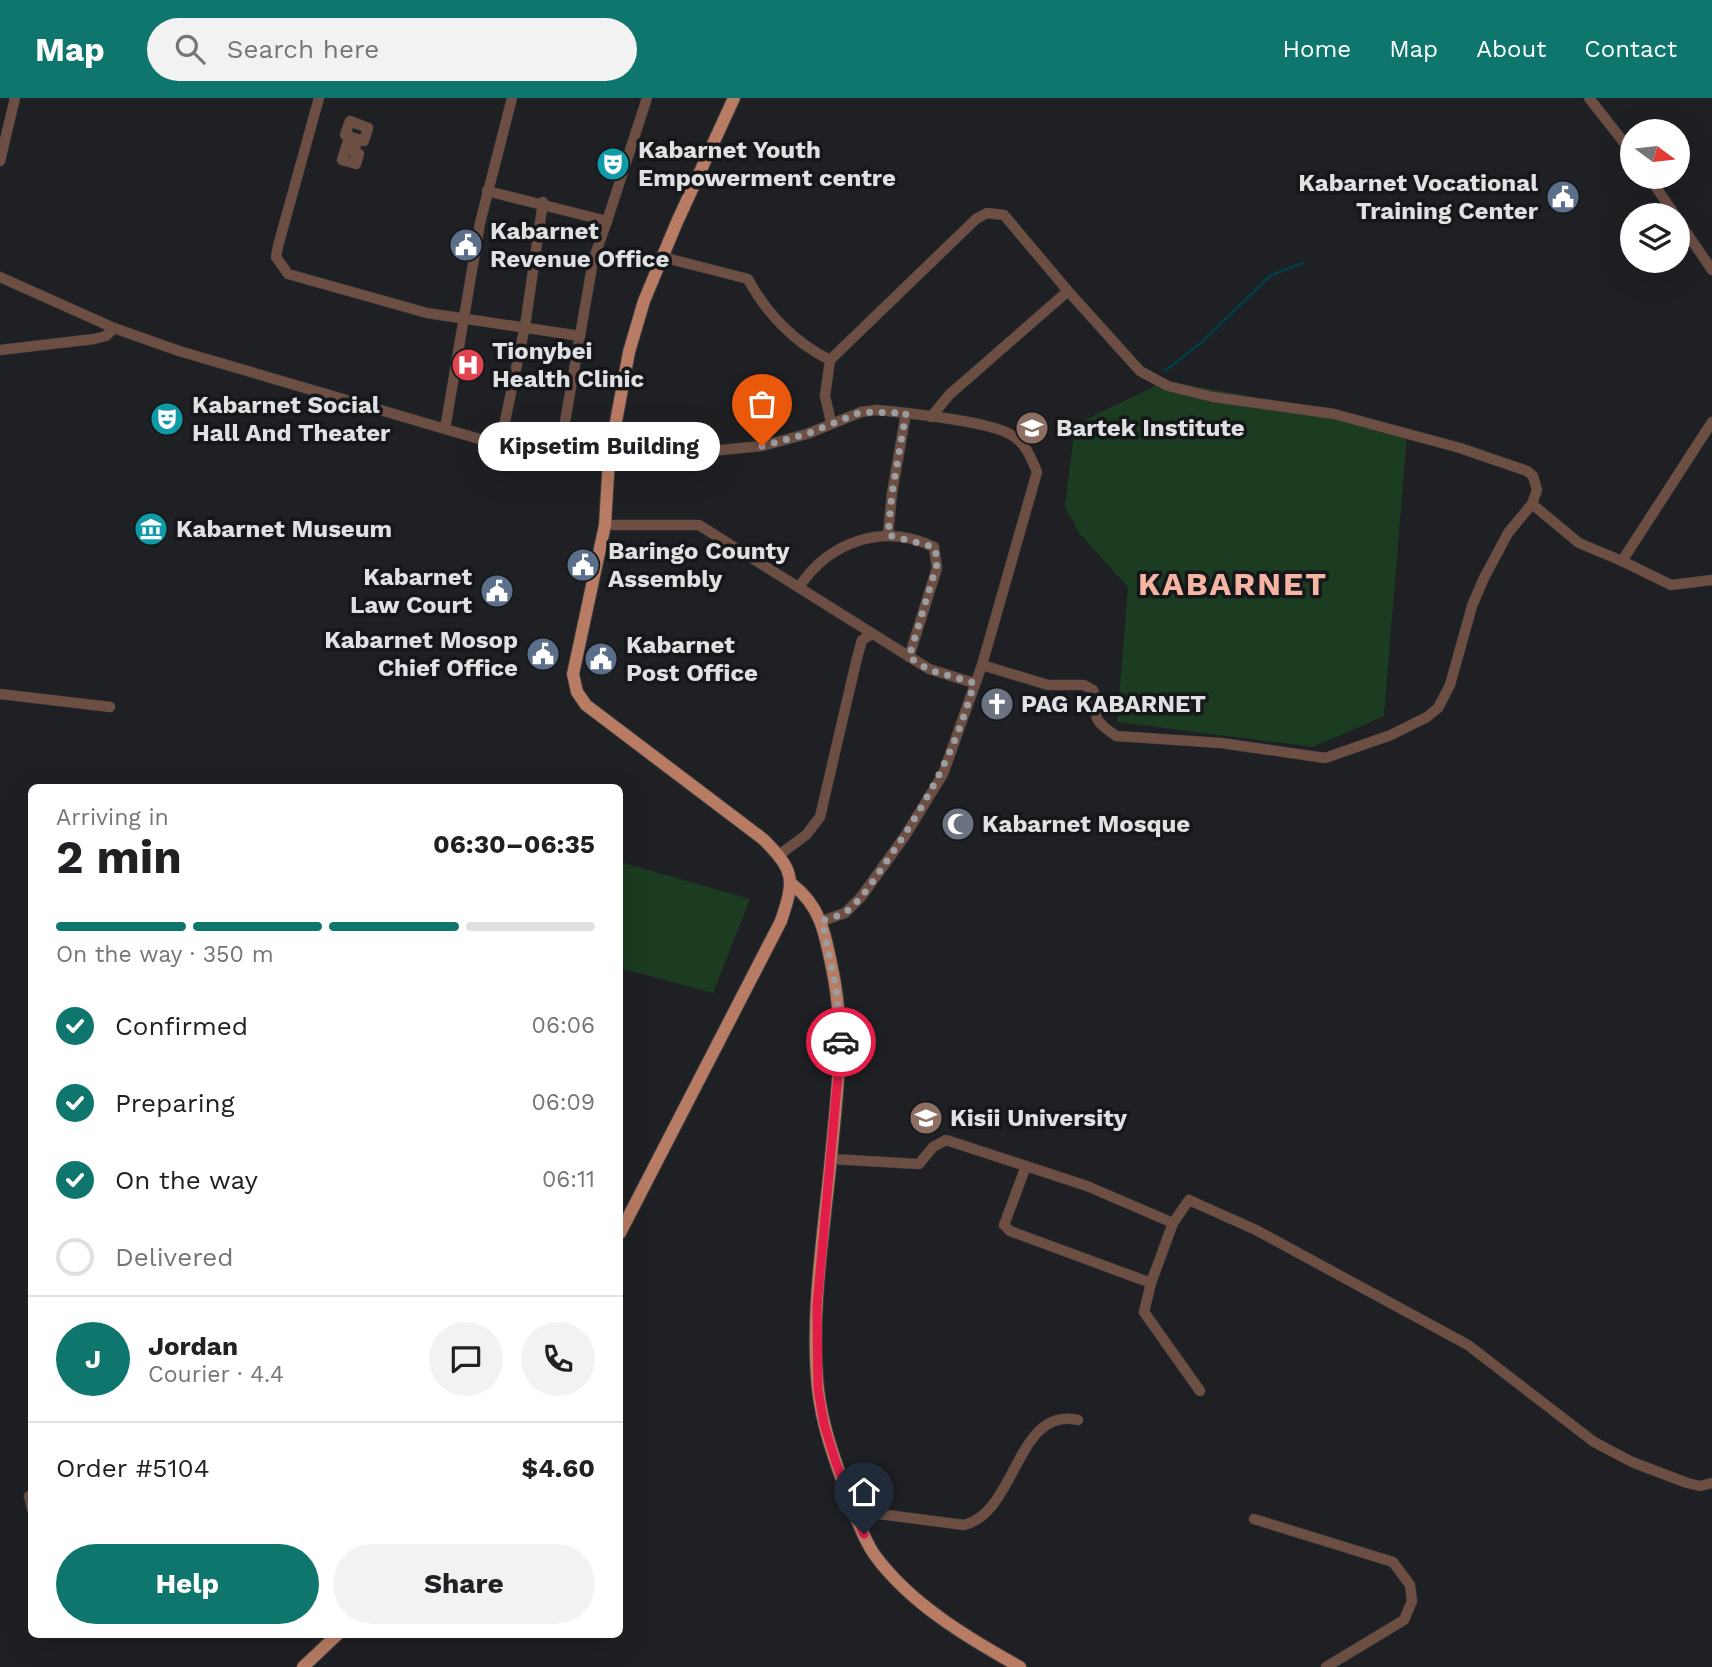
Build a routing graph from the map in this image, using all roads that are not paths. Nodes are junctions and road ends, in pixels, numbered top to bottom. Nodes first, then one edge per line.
1 (15, 98) edge
2 (319, 98) edge
3 (512, 98) edge
4 (647, 98) edge
5 (734, 98) edge
6 (1588, 98) edge
7 (1620, 138) edge
8 (0, 162) edge
9 (487, 191) junction
10 (542, 202) junction
11 (607, 220) junction
12 (1690, 238) edge
13 (662, 257) junction
14 (1712, 270) edge
15 (0, 277) edge
16 (1068, 291) junction
17 (465, 318) junction
18 (525, 326) junction
19 (114, 328) junction
20 (580, 336) junction
21 (0, 350) edge
22 (830, 360) junction
23 (906, 413) junction
24 (930, 417) junction
25 (831, 422) junction
26 (1712, 422) edge
27 (445, 429) junction
28 (500, 445) junction
29 (609, 459) junction
30 (558, 462) junction
31 (1532, 504) junction
32 (605, 525) junction
33 (888, 535) junction
34 (1622, 561) junction
35 (1712, 580) edge
36 (799, 587) junction
37 (872, 634) junction
38 (909, 657) junction
39 (982, 664) junction
40 (974, 683) junction
41 (0, 694) edge
42 (110, 707) dead end
43 (779, 855) junction
44 (793, 885) junction
45 (822, 921) junction
46 (831, 1159) junction
47 (1026, 1166) junction
48 (1173, 1223) junction
49 (623, 1227) edge
50 (1151, 1283) junction
51 (1200, 1391) dead end
52 (1078, 1420) dead end
53 (1712, 1483) edge
54 (855, 1514) junction
55 (1254, 1519) dead end
56 (334, 1638) edge
57 (303, 1667) edge
58 (1020, 1667) edge
59 (1326, 1667) edge

1 - 8 street
2 - 17 street
3 - 9 street
4 - 11 street
5 - 13 main road
6 - 7 street
9 - 10 street
9 - 17 street
10 - 11 street
10 - 18 street
11 - 20 street
12 - 14 street
13 - 22 street
13 - 29 main road
15 - 19 street
16 - 22 street
16 - 24 street
16 - 31 street
17 - 18 street
17 - 27 street
18 - 20 street
18 - 28 street
19 - 21 street
19 - 27 street
20 - 30 street
22 - 25 street
23 - 24 street
23 - 25 street
23 - 33 street
24 - 39 street
25 - 29 street
26 - 34 street
27 - 28 street
28 - 30 street
29 - 30 street
29 - 32 main road
31 - 34 street
31 - 39 street
32 - 36 street
32 - 43 main road
33 - 36 street
33 - 38 street
34 - 35 street
36 - 37 street
37 - 38 street
37 - 43 street
38 - 40 street
39 - 40 street
40 - 45 street
41 - 42 street
43 - 44 main road
44 - 45 main road
44 - 49 main road
45 - 46 main road
46 - 47 street
46 - 54 main road
47 - 48 street
47 - 50 street
48 - 50 street
48 - 53 street
50 - 51 street
52 - 54 street
54 - 58 main road
55 - 59 street
56 - 57 main road

